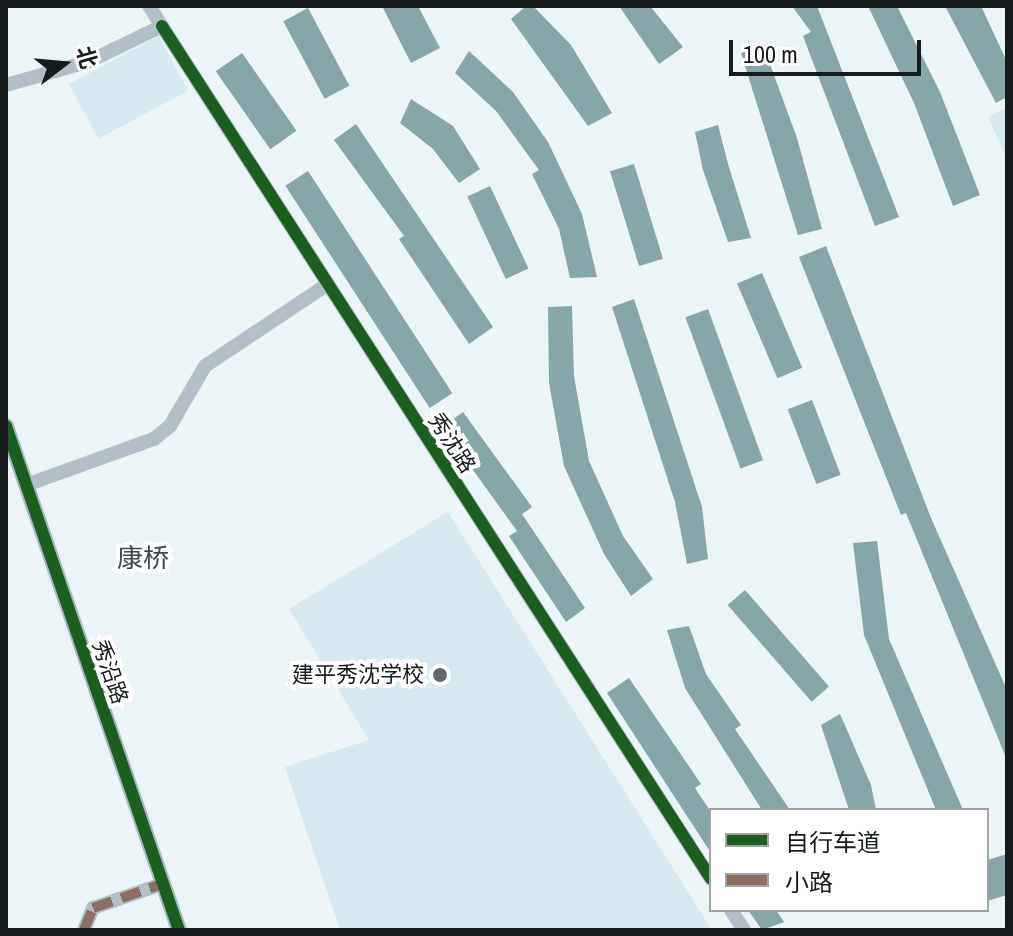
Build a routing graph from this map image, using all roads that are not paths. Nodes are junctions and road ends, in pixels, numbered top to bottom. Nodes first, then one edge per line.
1 (149, 6) edge
2 (162, 26) junction
3 (6, 85) edge
4 (328, 284) junction
5 (6, 426) edge
6 (26, 485) junction
7 (709, 876) edge
8 (162, 884) junction
9 (732, 912) edge
10 (84, 930) edge
11 (179, 930) edge
12 (744, 930) edge

1 - 2 street, 秀沈路
2 - 3 street
2 - 4 street, 秀沈路
4 - 6 street
4 - 7 street, 秀沈路
5 - 6 main road, 秀沿路
6 - 8 main road, 秀沿路
8 - 10 street
8 - 11 main road, 秀沿路
9 - 12 street

